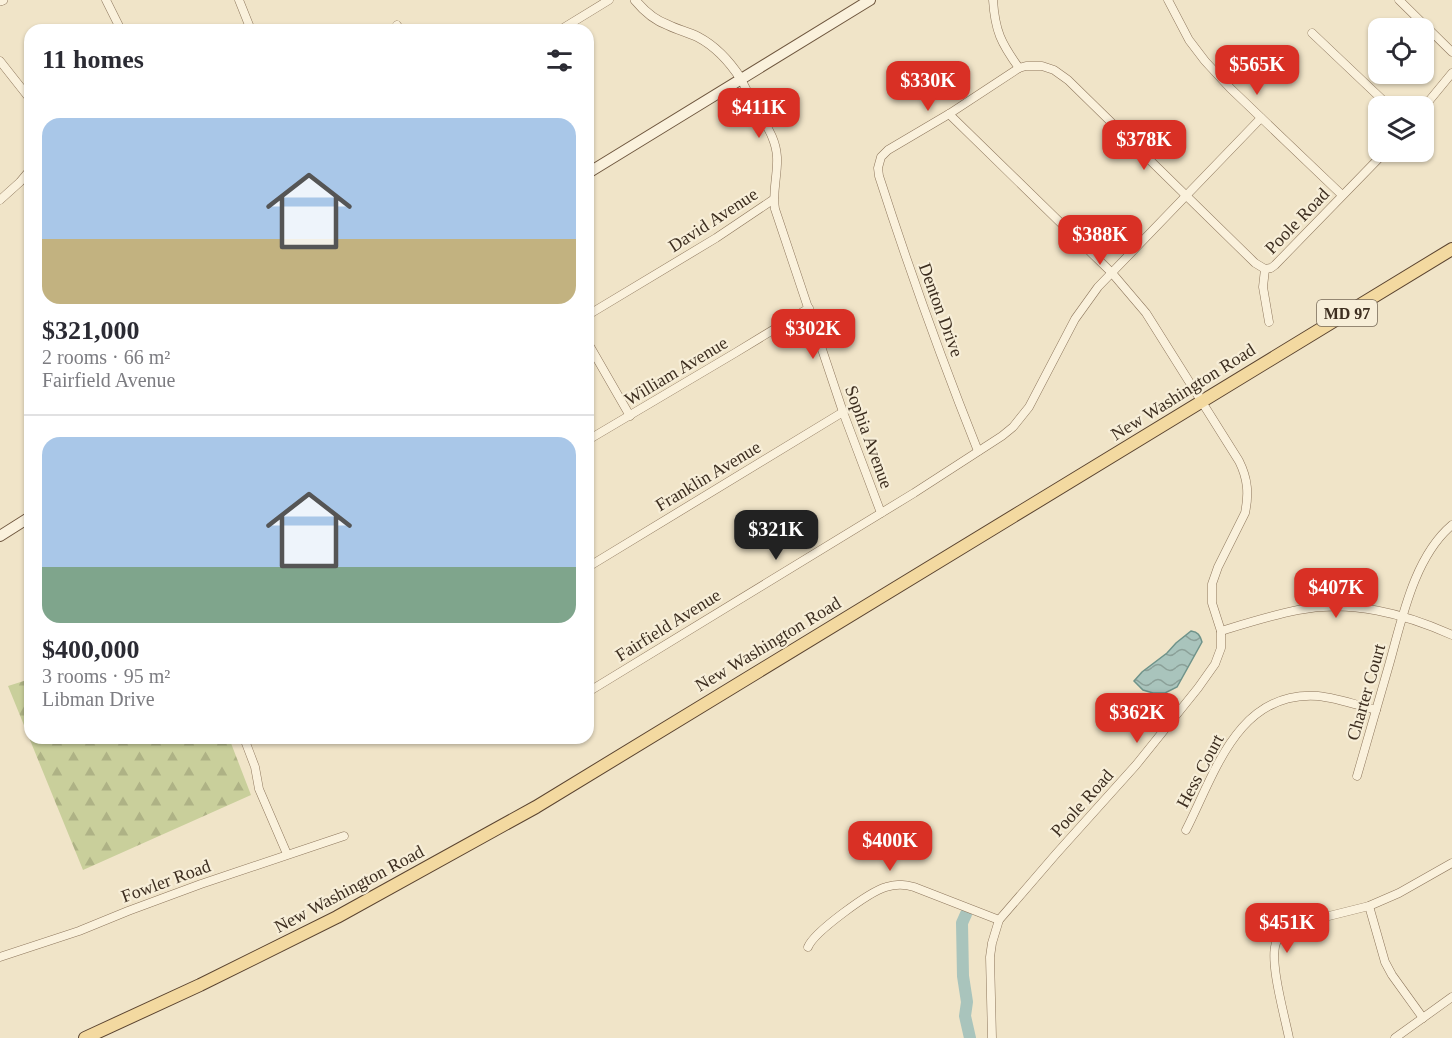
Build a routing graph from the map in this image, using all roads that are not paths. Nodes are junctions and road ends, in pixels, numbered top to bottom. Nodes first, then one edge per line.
1 (106, 0) edge
2 (239, 0) edge
3 (609, 0) edge
4 (634, 0) edge
5 (870, 0) edge
6 (993, 0) edge
7 (1168, 0) edge
8 (1398, 0) edge
9 (118, 24) edge
10 (249, 24) edge
11 (570, 24) edge
12 (1312, 33) dead end
13 (1452, 52) edge
14 (0, 61) edge
15 (1019, 68) junction
16 (1452, 73) edge
17 (741, 79) junction
18 (24, 91) edge
19 (1378, 96) edge
20 (1433, 96) edge
21 (949, 114) junction
22 (1261, 118) junction
23 (1375, 162) edge
24 (594, 168) edge
25 (24, 177) edge
26 (1186, 195) junction
27 (1342, 195) junction
28 (774, 199) junction
29 (0, 200) edge
30 (1452, 249) edge
31 (1265, 269) junction
32 (1112, 273) junction
33 (809, 308) junction
34 (594, 311) edge
35 (1269, 322) dead end
36 (594, 353) edge
37 (1202, 401) junction
38 (843, 412) junction
39 (630, 416) junction
40 (594, 437) edge
41 (978, 451) junction
42 (881, 513) junction
43 (24, 521) edge
44 (1452, 525) edge
45 (0, 536) edge
46 (594, 563) edge
47 (1403, 616) junction
48 (1221, 630) junction
49 (1452, 635) edge
50 (594, 688) edge
51 (1376, 710) junction
52 (246, 744) edge
53 (1357, 776) dead end
54 (1186, 830) dead end
55 (344, 836) dead end
56 (287, 854) junction
57 (1452, 863) edge
58 (1369, 906) junction
59 (999, 920) junction
60 (808, 947) dead end
61 (0, 957) edge
62 (1452, 997) edge
63 (1423, 1018) junction
64 (85, 1038) edge
65 (992, 1038) edge
66 (1289, 1038) edge
67 (1395, 1038) edge

1 - 9 street
2 - 10 street
3 - 11 street
4 - 17 street
5 - 17 main road
6 - 15 street
7 - 22 street
8 - 13 street
12 - 19 street
14 - 18 street
15 - 21 street
15 - 26 street
16 - 20 street
17 - 24 main road
17 - 28 street, David Avenue
21 - 32 street, Poole Road
21 - 41 street, Denton Drive
22 - 26 street, Fairfield Avenue
22 - 27 street
23 - 27 street, Poole Road
25 - 29 street
26 - 31 street
26 - 32 street, Fairfield Avenue
27 - 31 street, Poole Road
28 - 33 street, Sophia Avenue
28 - 34 street, David Avenue
30 - 37 main road, New Washington Road / MD 97
31 - 35 street, Poole Road
32 - 37 street, Poole Road
32 - 41 street, Fairfield Avenue
33 - 38 street, Sophia Avenue
33 - 39 street, William Avenue
36 - 39 street
37 - 48 street, Poole Road
37 - 64 main road, New Washington Road / MD 97
38 - 42 street, Sophia Avenue
38 - 46 street, Franklin Avenue
39 - 40 street, William Avenue
41 - 42 street, Fairfield Avenue
42 - 50 street, Fairfield Avenue
43 - 45 main road
44 - 47 street, Charter Court
47 - 48 street
47 - 49 street
47 - 51 street, Charter Court
48 - 59 street, Poole Road
51 - 53 street, Charter Court
51 - 54 street, Hess Court
52 - 56 street
55 - 56 street, Fowler Road
56 - 61 street, Fowler Road
57 - 58 street
58 - 63 street
58 - 66 street
59 - 60 street
59 - 65 street, Poole Road
62 - 63 street
63 - 67 street

